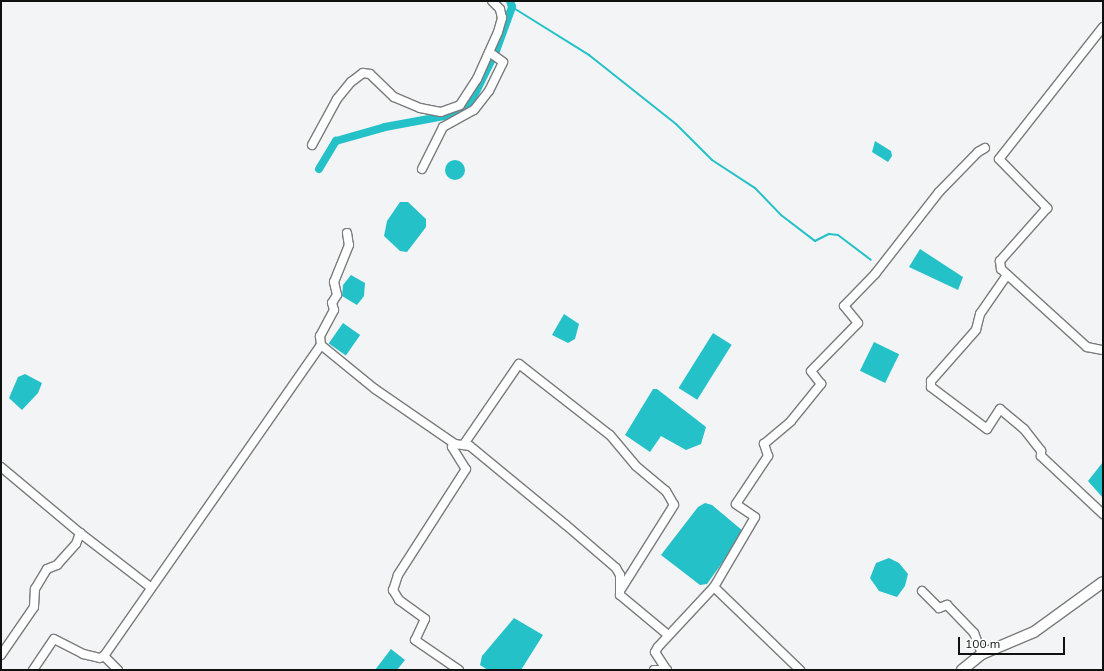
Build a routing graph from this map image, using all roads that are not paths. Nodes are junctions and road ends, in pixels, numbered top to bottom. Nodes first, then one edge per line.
1 (492, 1) edge
2 (1103, 27) edge
3 (489, 52) junction
4 (312, 146) dead end
5 (985, 148) dead end
6 (422, 168) dead end
7 (347, 233) dead end
8 (1007, 275) junction
9 (321, 345) junction
10 (1103, 350) edge
11 (460, 444) junction
12 (1, 466) edge
13 (1103, 514) edge
14 (80, 534) junction
15 (1103, 582) edge
16 (150, 587) junction
17 (714, 587) junction
18 (620, 590) junction
19 (922, 591) dead end
20 (668, 635) junction
21 (982, 654) junction
22 (1, 655) edge
23 (104, 656) junction
24 (666, 669) edge
25 (34, 670) edge
26 (118, 670) edge
27 (459, 670) edge
28 (654, 670) edge
29 (800, 670) edge
30 (962, 670) edge

1 - 3 street
2 - 8 street
3 - 4 street
3 - 6 street
5 - 17 street
7 - 9 street
8 - 10 street
8 - 13 street
9 - 11 street
9 - 16 street
11 - 18 street
11 - 18 street
11 - 27 street
12 - 14 street
14 - 16 street
14 - 22 street
15 - 21 main road
16 - 23 street
17 - 20 street
17 - 29 street
18 - 20 street
19 - 21 street
20 - 24 street
21 - 30 main road
23 - 25 street
23 - 26 street
24 - 28 street

